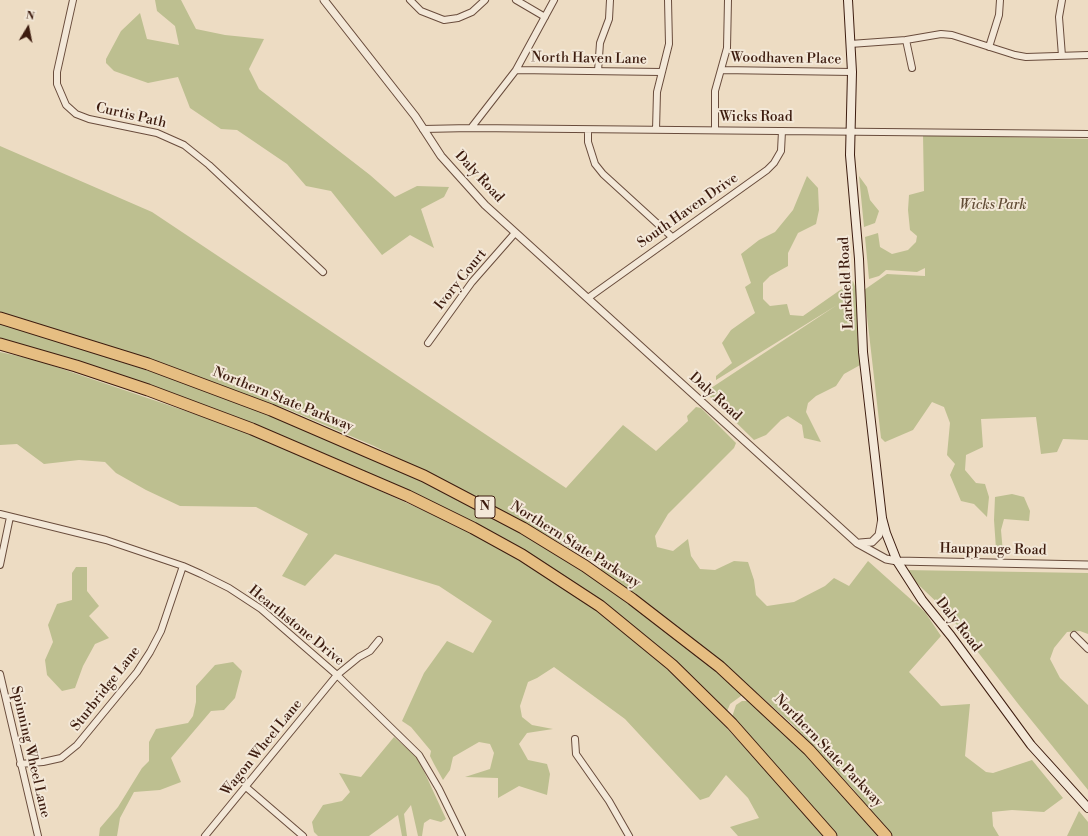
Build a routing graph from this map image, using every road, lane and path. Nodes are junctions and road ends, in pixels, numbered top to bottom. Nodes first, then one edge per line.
1 (73, 0) edge
2 (324, 0) edge
3 (410, 0) edge
4 (484, 0) edge
5 (516, 0) edge
6 (554, 0) edge
7 (610, 0) edge
8 (668, 0) edge
9 (728, 0) edge
10 (848, 0) edge
11 (1000, 0) edge
12 (1062, 0) edge
13 (545, 17) junction
14 (906, 40) junction
15 (850, 44) junction
16 (989, 47) junction
17 (1088, 55) edge
18 (1062, 56) junction
19 (912, 68) dead end
20 (516, 70) junction
21 (721, 70) junction
22 (598, 71) junction
23 (661, 72) junction
24 (852, 72) junction
25 (471, 128) junction
26 (423, 129) junction
27 (588, 130) junction
28 (656, 130) junction
29 (715, 130) junction
30 (782, 131) junction
31 (850, 131) junction
32 (1088, 134) edge
33 (515, 233) junction
34 (672, 237) junction
35 (323, 272) dead end
36 (588, 298) junction
37 (0, 318) edge
38 (428, 343) dead end
39 (0, 344) edge
40 (0, 514) edge
41 (10, 517) junction
42 (882, 518) junction
43 (857, 542) junction
44 (897, 561) junction
45 (0, 565) edge
46 (1088, 565) edge
47 (183, 566) junction
48 (1074, 635) dead end
49 (379, 640) dead end
50 (1088, 649) edge
51 (0, 674) edge
52 (337, 675) junction
53 (575, 739) dead end
54 (20, 764) junction
55 (246, 787) junction
56 (1088, 808) edge
57 (38, 836) edge
58 (205, 836) edge
59 (303, 836) edge
60 (462, 836) edge
61 (629, 836) edge
62 (831, 836) edge
63 (886, 836) edge

1 - 35 street, Curtis Path
2 - 26 street, Daly Road
3 - 4 street
5 - 13 street
6 - 13 street
7 - 22 street
8 - 23 street
9 - 21 street
10 - 15 main road, Larkfield Road
11 - 16 street
12 - 18 street
13 - 20 street
14 - 15 street
14 - 16 street
14 - 19 street
15 - 24 main road, Larkfield Road
16 - 18 street
17 - 18 street
20 - 22 street, North Haven Lane
20 - 25 street
21 - 24 street, Woodhaven Place
21 - 29 street
22 - 23 street, North Haven Lane
23 - 28 street
24 - 31 main road, Larkfield Road
25 - 26 street, Wicks Road
25 - 27 street, Wicks Road
26 - 33 street, Daly Road
27 - 28 street, Wicks Road
27 - 34 street
28 - 29 street, Wicks Road
29 - 30 street, Wicks Road
30 - 31 street, Wicks Road
30 - 34 street, South Haven Drive
31 - 32 street, Wicks Road
31 - 42 main road, Larkfield Road
33 - 36 street, Daly Road
33 - 38 street, Ivory Court
34 - 36 street, South Haven Drive
36 - 43 street, Daly Road
37 - 63 highway, Northern State Parkway / N
39 - 62 highway, N
40 - 41 street, Hearthstone Drive
41 - 45 street
41 - 47 street, Hearthstone Drive
42 - 43 street
42 - 44 main road, Larkfield Road
43 - 44 street, Daly Road
44 - 46 street, Hauppauge Road
44 - 56 main road, Daly Road
47 - 52 street, Hearthstone Drive
47 - 54 street, Sturbridge Lane
48 - 50 street
49 - 52 street, Wagon Wheel Lane
51 - 54 street, Spinning Wheel Lane
52 - 55 street, Wagon Wheel Lane
52 - 60 street, Hearthstone Drive
53 - 61 street
54 - 57 street, Spinning Wheel Lane
55 - 58 street, Wagon Wheel Lane
55 - 59 street

